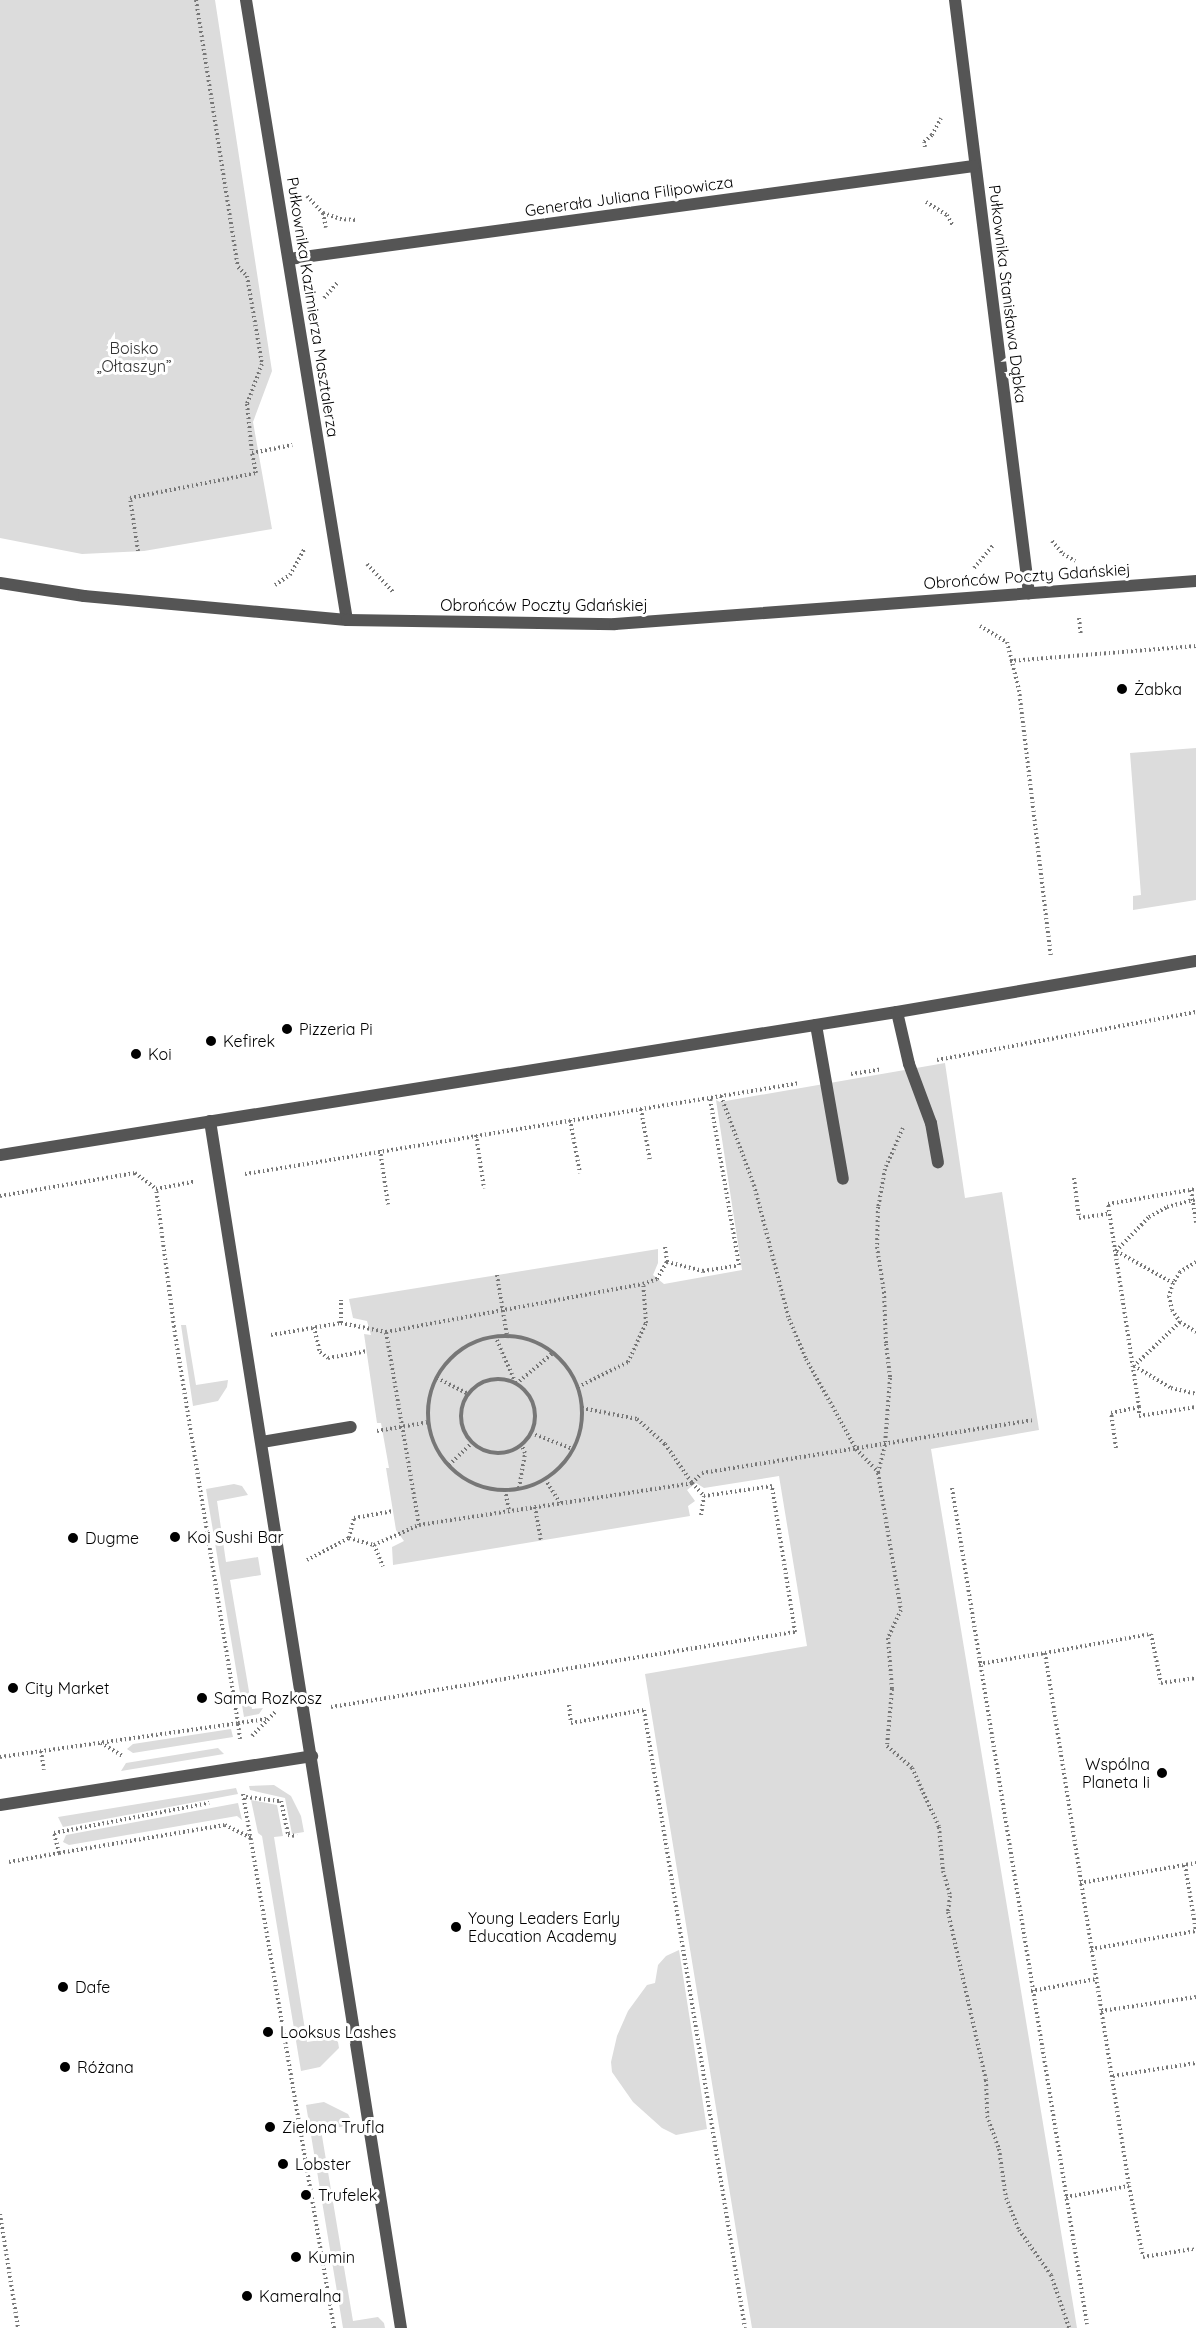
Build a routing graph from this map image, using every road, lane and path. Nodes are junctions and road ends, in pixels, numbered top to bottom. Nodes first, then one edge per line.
1 (196, 0) edge
2 (246, 0) edge
3 (955, 0) edge
4 (942, 113) dead end
5 (974, 166) junction
6 (928, 172) junction
7 (306, 195) dead end
8 (923, 201) dead end
9 (933, 204) junction
10 (362, 220) dead end
11 (957, 232) dead end
12 (289, 259) junction
13 (341, 280) dead end
14 (322, 309) dead end
15 (318, 440) junction
16 (252, 453) junction
17 (1047, 531) dead end
18 (333, 539) junction
19 (138, 551) dead end
20 (989, 551) dead end
21 (364, 560) dead end
22 (1080, 562) dead end
23 (965, 572) dead end
24 (1196, 580) edge
25 (0, 583) edge
26 (267, 586) dead end
27 (1029, 593) junction
28 (398, 596) dead end
29 (346, 620) junction
30 (971, 621) dead end
31 (1196, 646) edge
32 (1010, 661) junction
33 (1048, 936) dead end
34 (1196, 961) edge
35 (897, 1012) junction
36 (1196, 1012) edge
37 (816, 1025) junction
38 (909, 1064) junction
39 (825, 1078) junction
40 (920, 1094) junction
41 (721, 1096) junction
42 (710, 1098) junction
43 (641, 1109) junction
44 (570, 1120) junction
45 (210, 1121) junction
46 (476, 1135) junction
47 (380, 1150) junction
48 (0, 1155) edge
49 (650, 1161) dead end
50 (938, 1162) dead end
51 (580, 1173) dead end
52 (219, 1178) junction
53 (1074, 1178) dead end
54 (843, 1179) dead end
55 (484, 1188) dead end
56 (156, 1189) junction
57 (1194, 1190) edge
58 (0, 1196) edge
59 (1194, 1199) edge
60 (388, 1204) dead end
61 (1109, 1214) junction
62 (1196, 1223) edge
63 (665, 1247) dead end
64 (1116, 1251) junction
65 (667, 1262) junction
66 (1196, 1262) edge
67 (497, 1275) dead end
68 (1173, 1282) junction
69 (643, 1284) junction
70 (341, 1300) dead end
71 (503, 1310) junction
72 (1180, 1322) junction
73 (341, 1323) junction
74 (314, 1327) junction
75 (386, 1332) junction
76 (1196, 1332) edge
77 (264, 1336) dead end
78 (495, 1336) junction
79 (507, 1336) junction
80 (367, 1351) dead end
81 (554, 1353) junction
82 (1134, 1366) junction
83 (437, 1377) junction
84 (516, 1384) junction
85 (578, 1387) junction
86 (468, 1394) junction
87 (1196, 1394) edge
88 (1139, 1407) junction
89 (1196, 1407) edge
90 (582, 1408) junction
91 (1032, 1420) dead end
92 (429, 1422) junction
93 (402, 1426) junction
94 (351, 1427) joint
95 (531, 1433) junction
96 (262, 1442) junction
97 (473, 1442) junction
98 (885, 1444) junction
99 (521, 1445) junction
100 (1116, 1448) dead end
101 (573, 1449) junction
102 (856, 1449) junction
103 (449, 1465) junction
104 (878, 1473) junction
105 (545, 1479) junction
106 (692, 1483) junction
107 (519, 1488) junction
108 (952, 1488) dead end
109 (505, 1490) junction
110 (704, 1496) junction
111 (560, 1503) junction
112 (535, 1507) junction
113 (393, 1511) dead end
114 (509, 1511) junction
115 (700, 1515) dead end
116 (418, 1525) junction
117 (349, 1538) junction
118 (541, 1541) dead end
119 (374, 1545) junction
120 (281, 1564) junction
121 (383, 1566) dead end
122 (1045, 1653) junction
123 (979, 1664) junction
124 (1196, 1677) edge
125 (568, 1705) dead end
126 (305, 1710) junction
127 (268, 1719) junction
128 (238, 1723) junction
129 (240, 1737) dead end
130 (234, 1742) dead end
131 (312, 1756) junction
132 (0, 1757) edge
133 (233, 1799) dead end
134 (210, 1803) dead end
135 (0, 1805) edge
136 (246, 1810) dead end
137 (324, 1832) junction
138 (252, 1838) junction
139 (59, 1853) junction
140 (9, 1862) dead end
141 (1196, 1863) edge
142 (1185, 1865) junction
143 (1080, 1883) junction
144 (1196, 1931) edge
145 (1091, 1948) junction
146 (1096, 1979) junction
147 (1031, 1991) junction
148 (1196, 1997) edge
149 (1101, 2011) junction
150 (1196, 2063) edge
151 (1113, 2076) junction
152 (1129, 2186) junction
153 (1065, 2197) junction
154 (0, 2214) edge
155 (1196, 2251) edge
156 (1087, 2324) dead end
157 (18, 2328) edge
158 (334, 2328) edge
159 (401, 2328) edge
160 (745, 2328) edge
161 (1069, 2328) edge

1 - 16 path
2 - 12 street, Pułkownika Kazimierza Masztalerza
3 - 5 street, Pułkownika Stanisława Dąbka
4 - 6 path
5 - 6 street, Generała Juliana Filipowicza
5 - 27 street, Pułkownika Stanisława Dąbka
6 - 9 path
6 - 12 street, Generała Juliana Filipowicza
7 - 10 path
8 - 9 path
9 - 11 path
12 - 15 street, Pułkownika Kazimierza Masztalerza
13 - 14 path
15 - 16 path
15 - 18 street, Pułkownika Kazimierza Masztalerza
16 - 19 path
17 - 22 path
18 - 26 path
18 - 29 street, Pułkownika Kazimierza Masztalerza
20 - 23 path
21 - 28 path
24 - 27 street, Obrońców Poczty Gdańskiej
25 - 29 street, Obrońców Poczty Gdańskiej
27 - 29 street, Obrońców Poczty Gdańskiej
30 - 32 path
31 - 32 path
32 - 33 path
34 - 35 street
35 - 37 street
35 - 38 street
36 - 38 path
37 - 39 street
37 - 45 street
38 - 39 path
38 - 40 street
39 - 41 path
39 - 54 street
40 - 50 street
40 - 98 path
41 - 42 path
41 - 102 path
42 - 43 path
42 - 65 path
43 - 44 path
43 - 49 path
44 - 46 path
44 - 51 path
45 - 48 street
45 - 52 street
46 - 47 path
46 - 55 path
47 - 52 path
47 - 60 path
52 - 56 path
52 - 96 street
53 - 61 path
56 - 58 path
56 - 128 path
57 - 59 path
57 - 61 path
59 - 62 path
59 - 64 path
61 - 64 path
63 - 65 path
64 - 68 path
64 - 82 path
65 - 69 path
66 - 68 path
67 - 71 path
68 - 72 path
69 - 71 path
69 - 85 path
70 - 73 path
71 - 75 path
71 - 79 path
72 - 76 path
72 - 82 path
73 - 74 path
73 - 75 path
74 - 77 path
74 - 80 path
75 - 93 path
78 - 79 path
78 - 83 path
78 - 84 path
79 - 81 path
81 - 84 path
81 - 85 path
82 - 87 path
82 - 88 path
83 - 86 path
83 - 92 path
84 - 86 path
84 - 95 path
85 - 90 path
86 - 97 path
88 - 89 path
88 - 100 path
90 - 101 path
90 - 106 path
91 - 98 path
92 - 93 path
92 - 103 path
93 - 94 path
93 - 116 path
94 - 96 street
95 - 99 path
95 - 101 path
96 - 120 street
97 - 99 path
97 - 103 path
98 - 102 path
98 - 104 path
99 - 107 path
101 - 105 path
102 - 104 path
102 - 106 path
103 - 109 path
104 - 161 path
105 - 107 path
105 - 111 path
106 - 110 path
106 - 111 path
107 - 109 path
108 - 123 path
109 - 114 path
110 - 115 path
110 - 126 path
111 - 112 path
112 - 114 path
112 - 118 path
113 - 117 path
114 - 116 path
116 - 119 path
117 - 119 path
117 - 120 path
119 - 121 path
120 - 126 street
122 - 123 path
122 - 124 path
122 - 143 path
123 - 147 path
125 - 160 path
126 - 127 path
126 - 131 street
127 - 128 path
127 - 130 path
128 - 129 path
128 - 132 path
131 - 135 street
131 - 137 street
133 - 137 path
134 - 139 path
136 - 138 path
137 - 159 street
138 - 139 path
138 - 158 path
139 - 140 path
141 - 142 path
142 - 143 path
142 - 144 path
143 - 145 path
144 - 145 path
145 - 146 path
146 - 147 path
146 - 149 path
147 - 153 path
148 - 149 path
149 - 151 path
150 - 151 path
151 - 152 path
152 - 153 path
152 - 155 path
153 - 156 path
154 - 157 path

